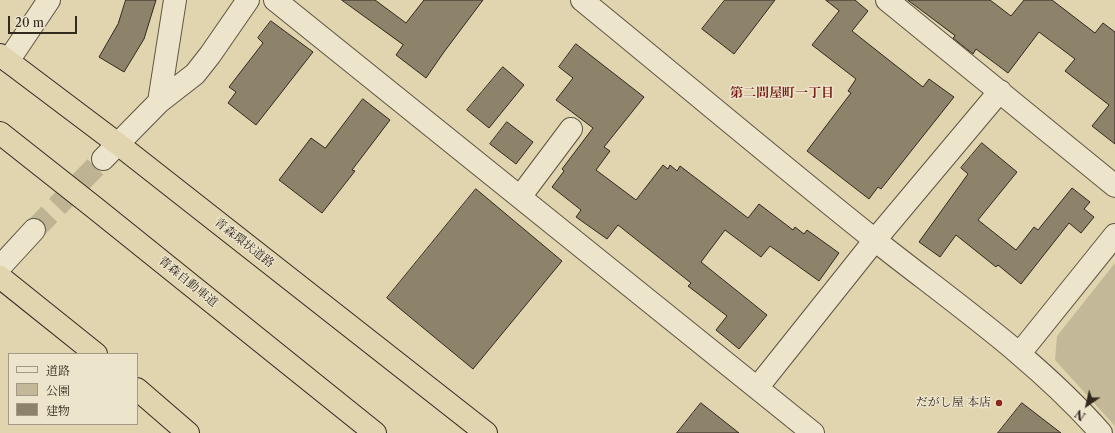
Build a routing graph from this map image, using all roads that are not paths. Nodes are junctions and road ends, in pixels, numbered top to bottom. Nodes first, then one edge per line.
1 (49, 0) edge
2 (175, 0) edge
3 (248, 0) edge
4 (274, 0) edge
5 (582, 0) edge
6 (887, 0) edge
7 (4, 58) edge
8 (1000, 91) junction
9 (159, 102) junction
10 (571, 129) dead end
11 (0, 134) edge
12 (110, 152) junction
13 (1115, 186) edge
14 (520, 197) junction
15 (34, 230) tunnel mouth
16 (1115, 235) edge
17 (875, 240) junction
18 (0, 267) edge
19 (0, 277) edge
20 (95, 353) edge
21 (1020, 354) junction
22 (757, 388) junction
23 (138, 391) edge
24 (188, 433) edge
25 (375, 433) edge
26 (486, 433) edge
27 (814, 433) edge
28 (1101, 433) edge

1 - 7 street
2 - 9 street
3 - 9 street
4 - 14 street
5 - 17 street
6 - 8 street
7 - 12 highway, 青森環状道路
8 - 13 street
8 - 17 street
9 - 12 street
10 - 14 street
11 - 25 highway, 青森自動車道
12 - 26 highway, 青森環状道路
14 - 22 street
15 - 18 street
16 - 21 street
17 - 21 street
17 - 22 street
19 - 20 highway
21 - 28 street
22 - 27 street
23 - 24 highway

